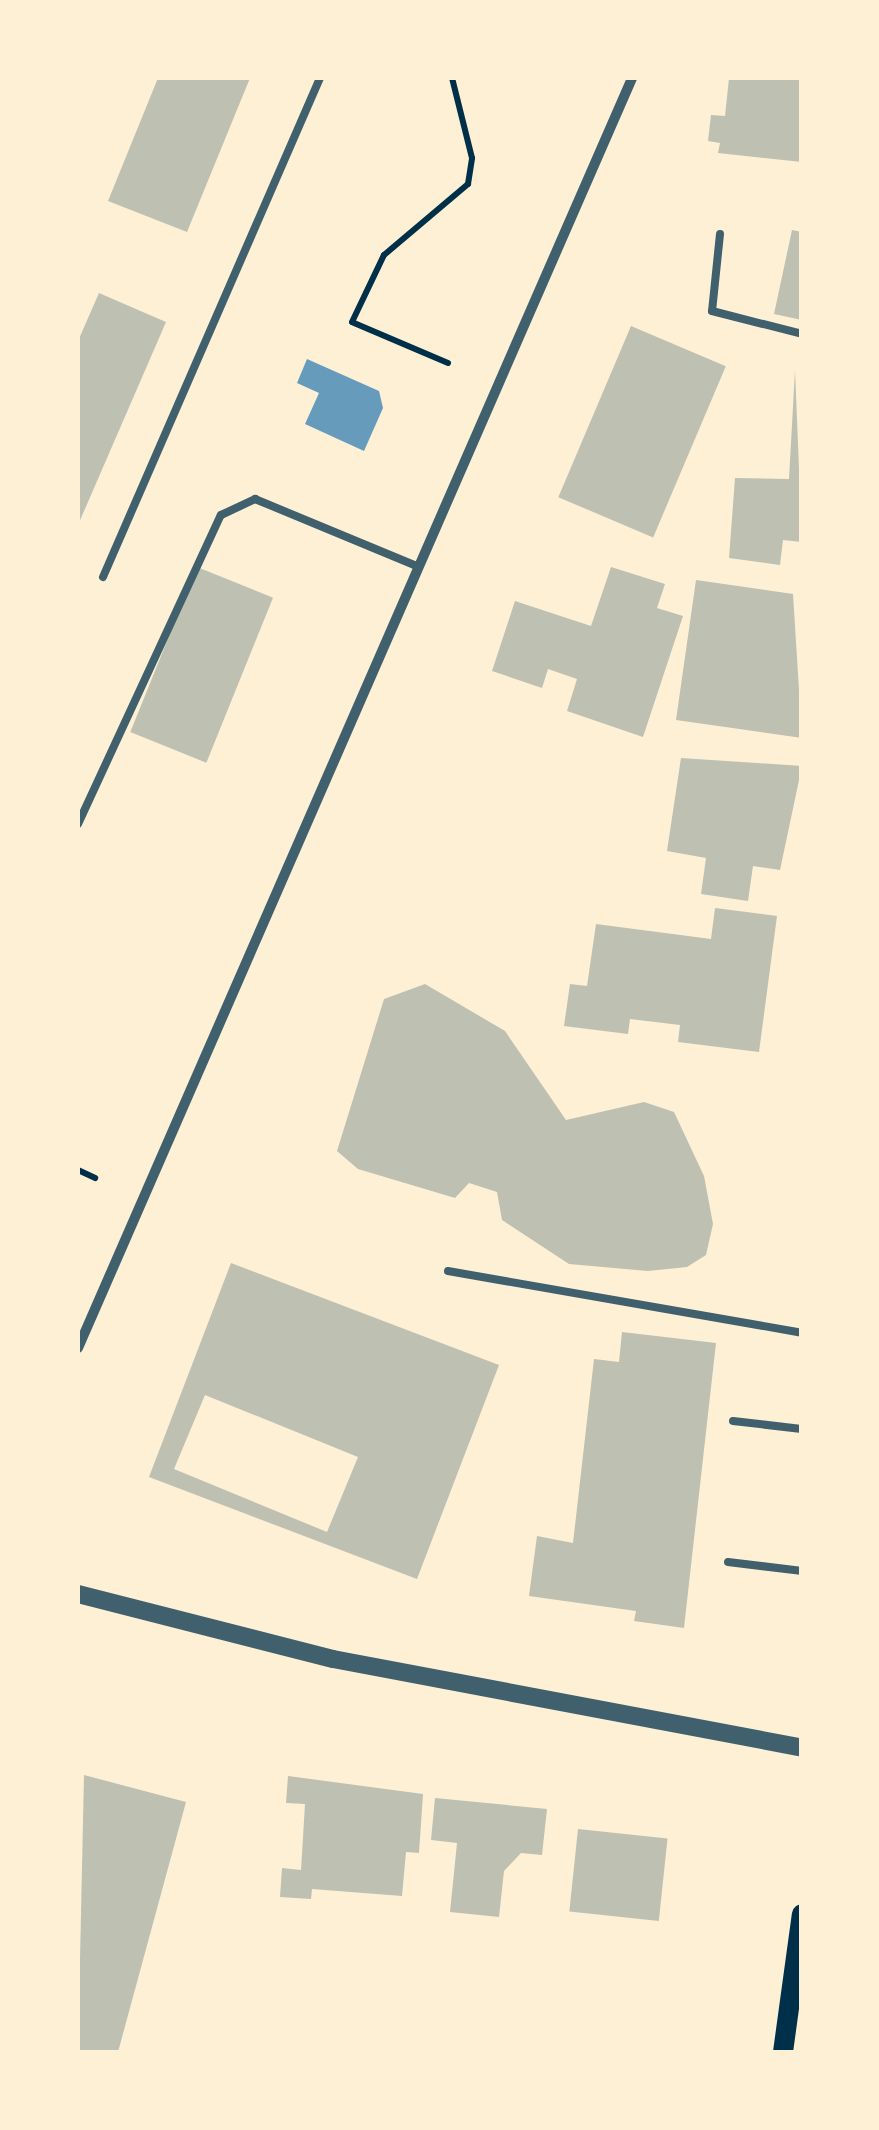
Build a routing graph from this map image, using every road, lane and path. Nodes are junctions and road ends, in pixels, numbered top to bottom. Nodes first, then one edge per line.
1 (320, 78) edge
2 (452, 78) edge
3 (632, 78) edge
4 (720, 234) dead end
5 (802, 334) edge
6 (448, 364) dead end
7 (417, 566) junction
8 (103, 578) dead end
9 (78, 824) edge
10 (78, 1170) edge
11 (96, 1178) dead end
12 (448, 1271) dead end
13 (802, 1333) edge
14 (78, 1348) edge
15 (733, 1421) dead end
16 (802, 1429) edge
17 (728, 1562) dead end
18 (802, 1571) edge
19 (78, 1594) edge
20 (802, 1748) edge
21 (802, 1914) edge
22 (795, 2009) edge
23 (783, 2052) edge

1 - 8 lane
2 - 6 path
3 - 7 street
4 - 5 lane
7 - 9 lane
7 - 14 street
10 - 11 path
12 - 13 lane
15 - 16 lane
17 - 18 lane
19 - 20 street
21 - 22 main road
22 - 23 main road

